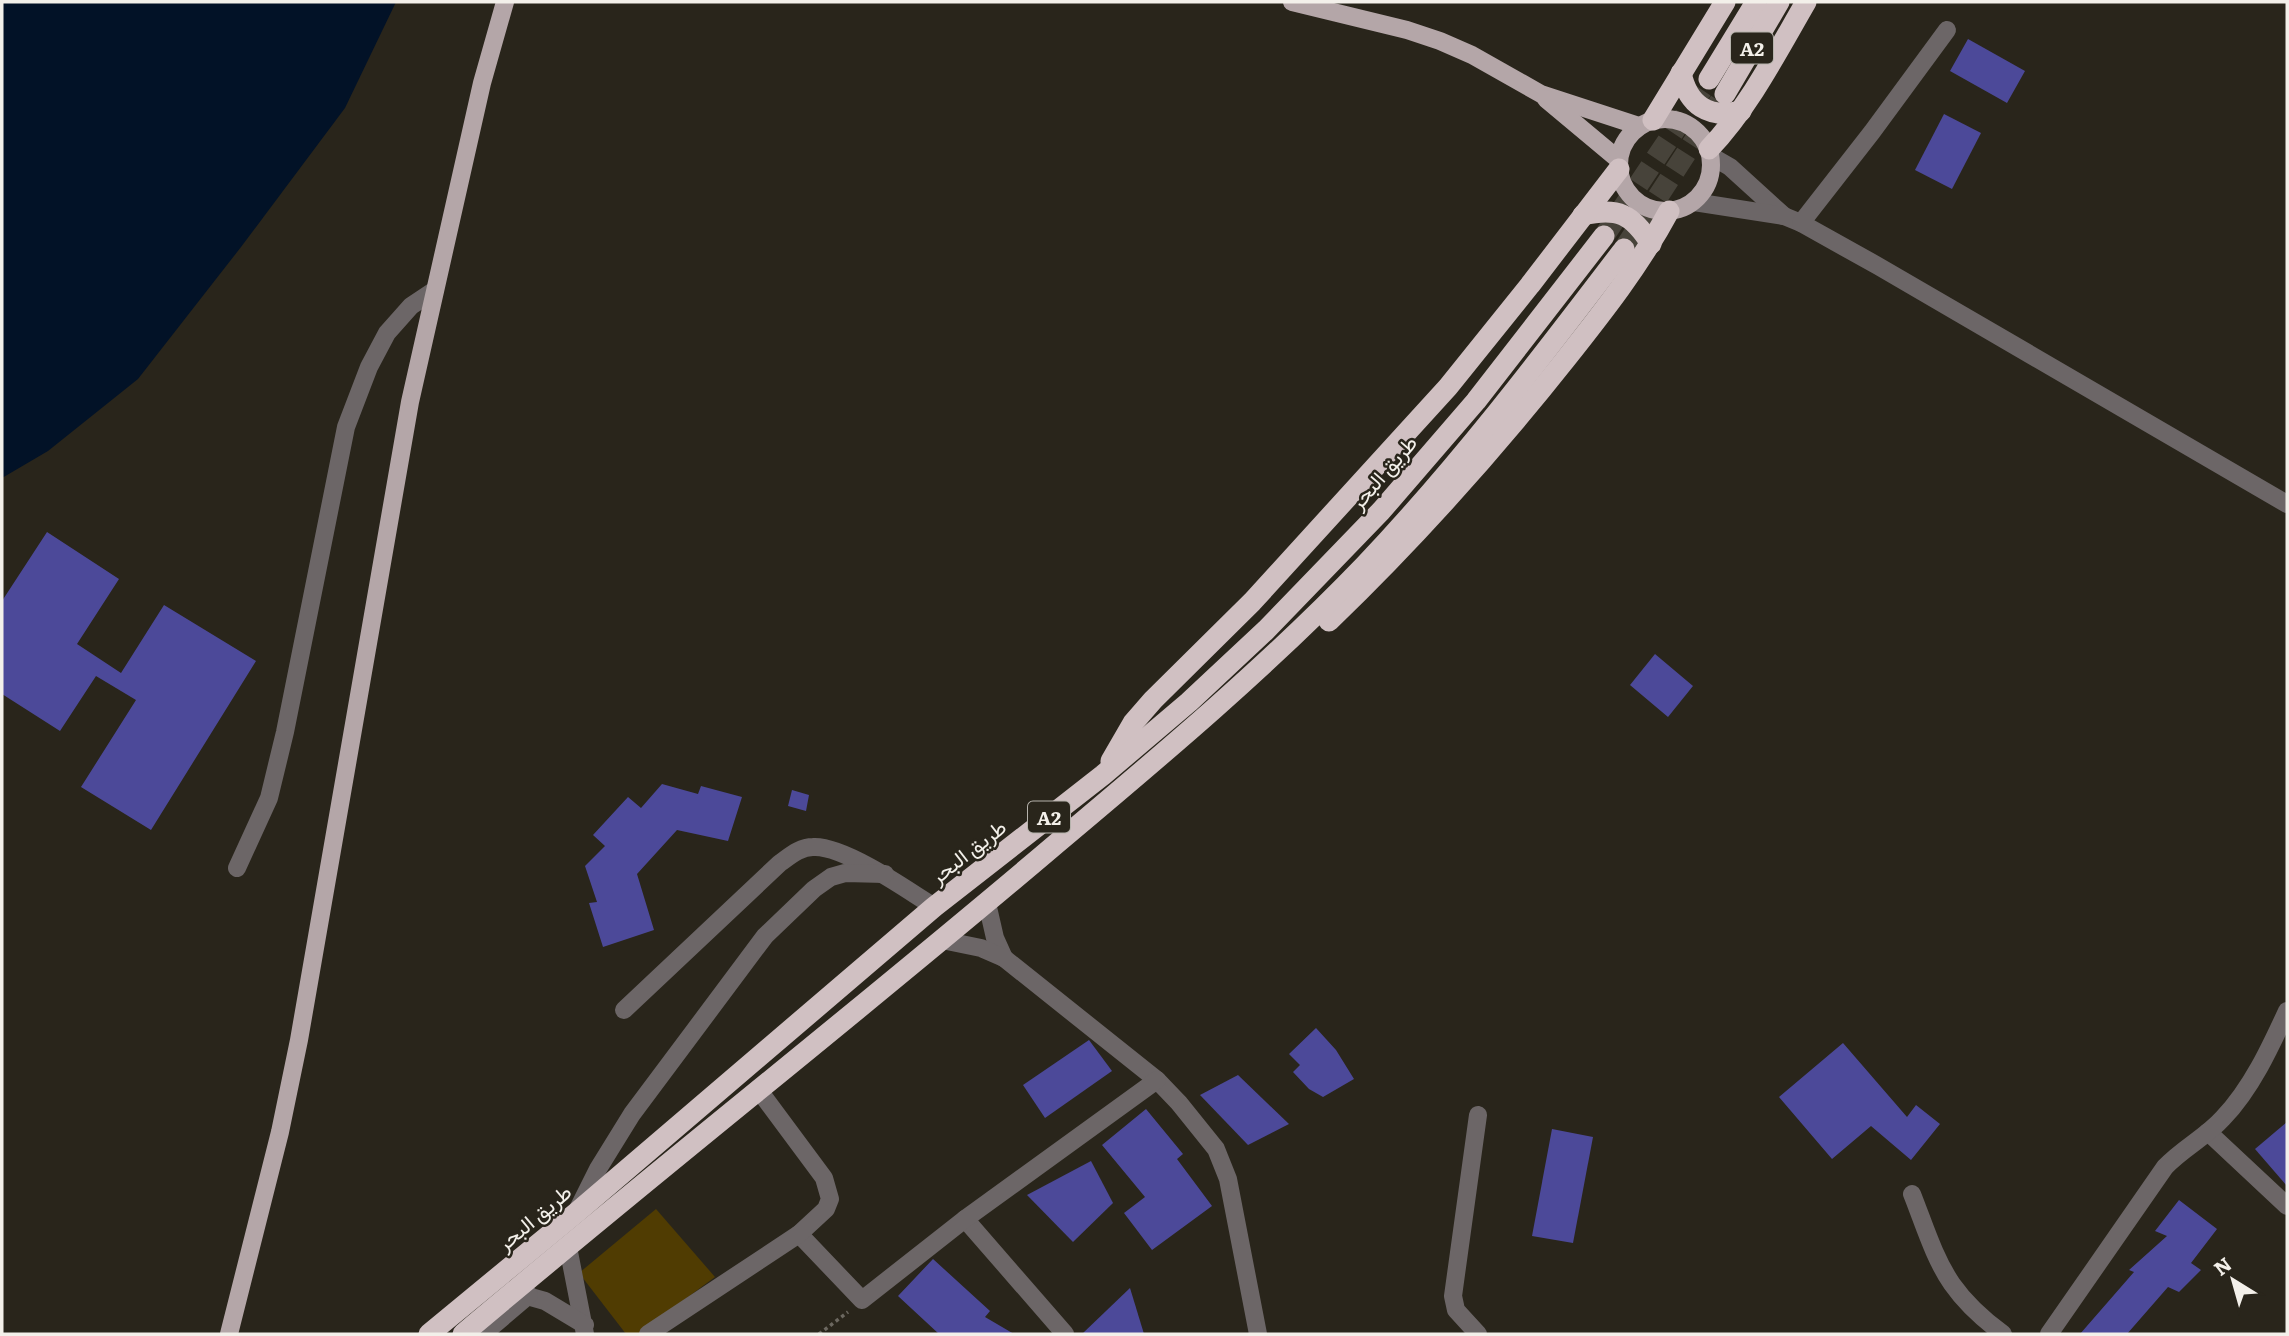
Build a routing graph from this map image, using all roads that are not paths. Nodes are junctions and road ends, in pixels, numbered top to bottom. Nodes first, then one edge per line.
1 (505, 2) edge
2 (1292, 2) edge
3 (1725, 2) edge
4 (1756, 2) edge
5 (1779, 2) edge
6 (1806, 2) edge
7 (1947, 30) dead end
8 (1681, 73) junction
9 (1709, 79) tunnel mouth
10 (1541, 94) junction
11 (1725, 94) tunnel mouth
12 (1741, 111) junction
13 (1646, 123) junction
14 (1710, 153) junction
15 (1619, 164) junction
16 (1693, 202) junction
17 (1670, 211) junction
18 (1583, 215) junction
19 (1792, 220) junction
20 (1604, 236) tunnel mouth
21 (1651, 244) junction
22 (1624, 249) tunnel mouth
23 (435, 290) junction
24 (2287, 504) edge
25 (1177, 742) junction
26 (1103, 775) junction
27 (237, 868) dead end
28 (885, 874) junction
29 (987, 903) junction
30 (934, 907) junction
31 (942, 940) junction
32 (1003, 958) junction
33 (624, 1010) dead end
34 (2287, 1011) edge
35 (1157, 1080) junction
36 (758, 1089) junction
37 (1478, 1115) dead end
38 (2208, 1132) junction
39 (1912, 1194) dead end
40 (2287, 1206) edge
41 (576, 1213) junction
42 (965, 1219) junction
43 (799, 1234) junction
44 (568, 1247) junction
45 (521, 1294) junction
46 (585, 1329) edge
47 (229, 1334) edge
48 (429, 1334) edge
49 (463, 1334) edge
50 (484, 1334) edge
51 (648, 1334) edge
52 (1065, 1334) edge
53 (1258, 1334) edge
54 (1478, 1334) edge
55 (2003, 1334) edge
56 (2049, 1334) edge

1 - 23 main road
2 - 10 main road
3 - 8 highway
4 - 9 highway, A2
5 - 11 highway, A2
6 - 12 highway
7 - 19 street
8 - 12 highway
8 - 13 highway
10 - 13 main road
10 - 15 main road
12 - 14 highway
13 - 14 main road
13 - 15 main road
14 - 16 main road
14 - 19 street
15 - 17 main road
15 - 18 highway
16 - 17 main road
16 - 19 street
17 - 21 highway
18 - 21 highway
18 - 26 highway
19 - 24 street
20 - 26 highway, طريق البحر / A2
21 - 25 highway
22 - 25 highway, A2
23 - 27 street
23 - 47 main road
25 - 29 highway, A2
26 - 30 highway, طريق البحر / A2
28 - 30 street
28 - 33 street
28 - 41 street
29 - 31 highway, A2
29 - 32 street
30 - 41 highway, طريق البحر / A2
31 - 32 street
31 - 36 highway, A2
32 - 35 street
34 - 38 street
35 - 42 street
35 - 53 street
36 - 43 street
36 - 44 highway, A2
37 - 54 street
38 - 40 street
38 - 56 street
39 - 55 street
41 - 48 highway, طريق البحر / A2
42 - 43 street
42 - 52 street
43 - 51 street
44 - 45 highway, A2
44 - 46 street
45 - 46 street
45 - 49 highway, A2
45 - 50 street

